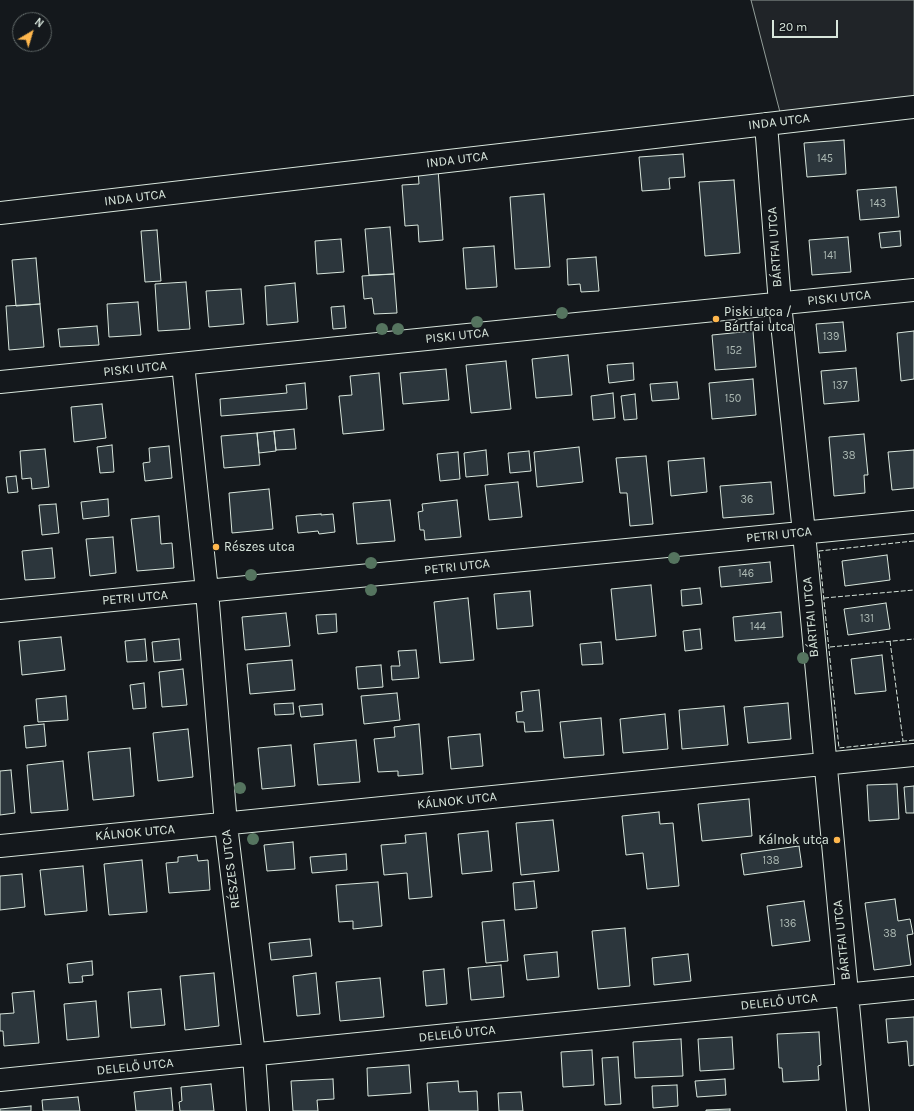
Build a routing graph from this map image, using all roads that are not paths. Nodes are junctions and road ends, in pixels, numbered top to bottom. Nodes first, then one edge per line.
1 (914, 107) edge
2 (766, 124) junction
3 (0, 213) edge
4 (914, 290) edge
5 (780, 304) junction
6 (183, 364) junction
7 (0, 382) edge
8 (914, 522) edge
9 (804, 533) junction
10 (207, 591) junction
11 (0, 611) edge
12 (914, 755) edge
13 (824, 763) junction
14 (226, 825) junction
15 (0, 846) edge
16 (914, 988) edge
17 (847, 995) junction
18 (254, 1055) junction
19 (0, 1080) edge
20 (258, 1111) edge
21 (858, 1111) edge

1 - 2 street, INDA UTCA
2 - 3 street, INDA UTCA
2 - 5 street, BÁRTFAI UTCA
4 - 5 street, PISKI UTCA
5 - 6 street, PISKI UTCA
5 - 9 street, BÁRTFAI UTCA
6 - 7 street, PISKI UTCA
6 - 10 street, RÉSZES UTCA
8 - 9 street, PETRI UTCA
9 - 10 street, PETRI UTCA
9 - 13 street, BÁRTFAI UTCA
10 - 11 street, PETRI UTCA
10 - 14 street, RÉSZES UTCA
12 - 13 street, KÁLNOK UTCA
13 - 14 street, KÁLNOK UTCA
13 - 17 street, BÁRTFAI UTCA
14 - 15 street, KÁLNOK UTCA
14 - 18 street, RÉSZES UTCA
16 - 17 street, DELELŐ UTCA
17 - 18 street, DELELŐ UTCA
17 - 21 street, BÁRTFAI UTCA
18 - 19 street, DELELŐ UTCA
18 - 20 street, RÉSZES UTCA

